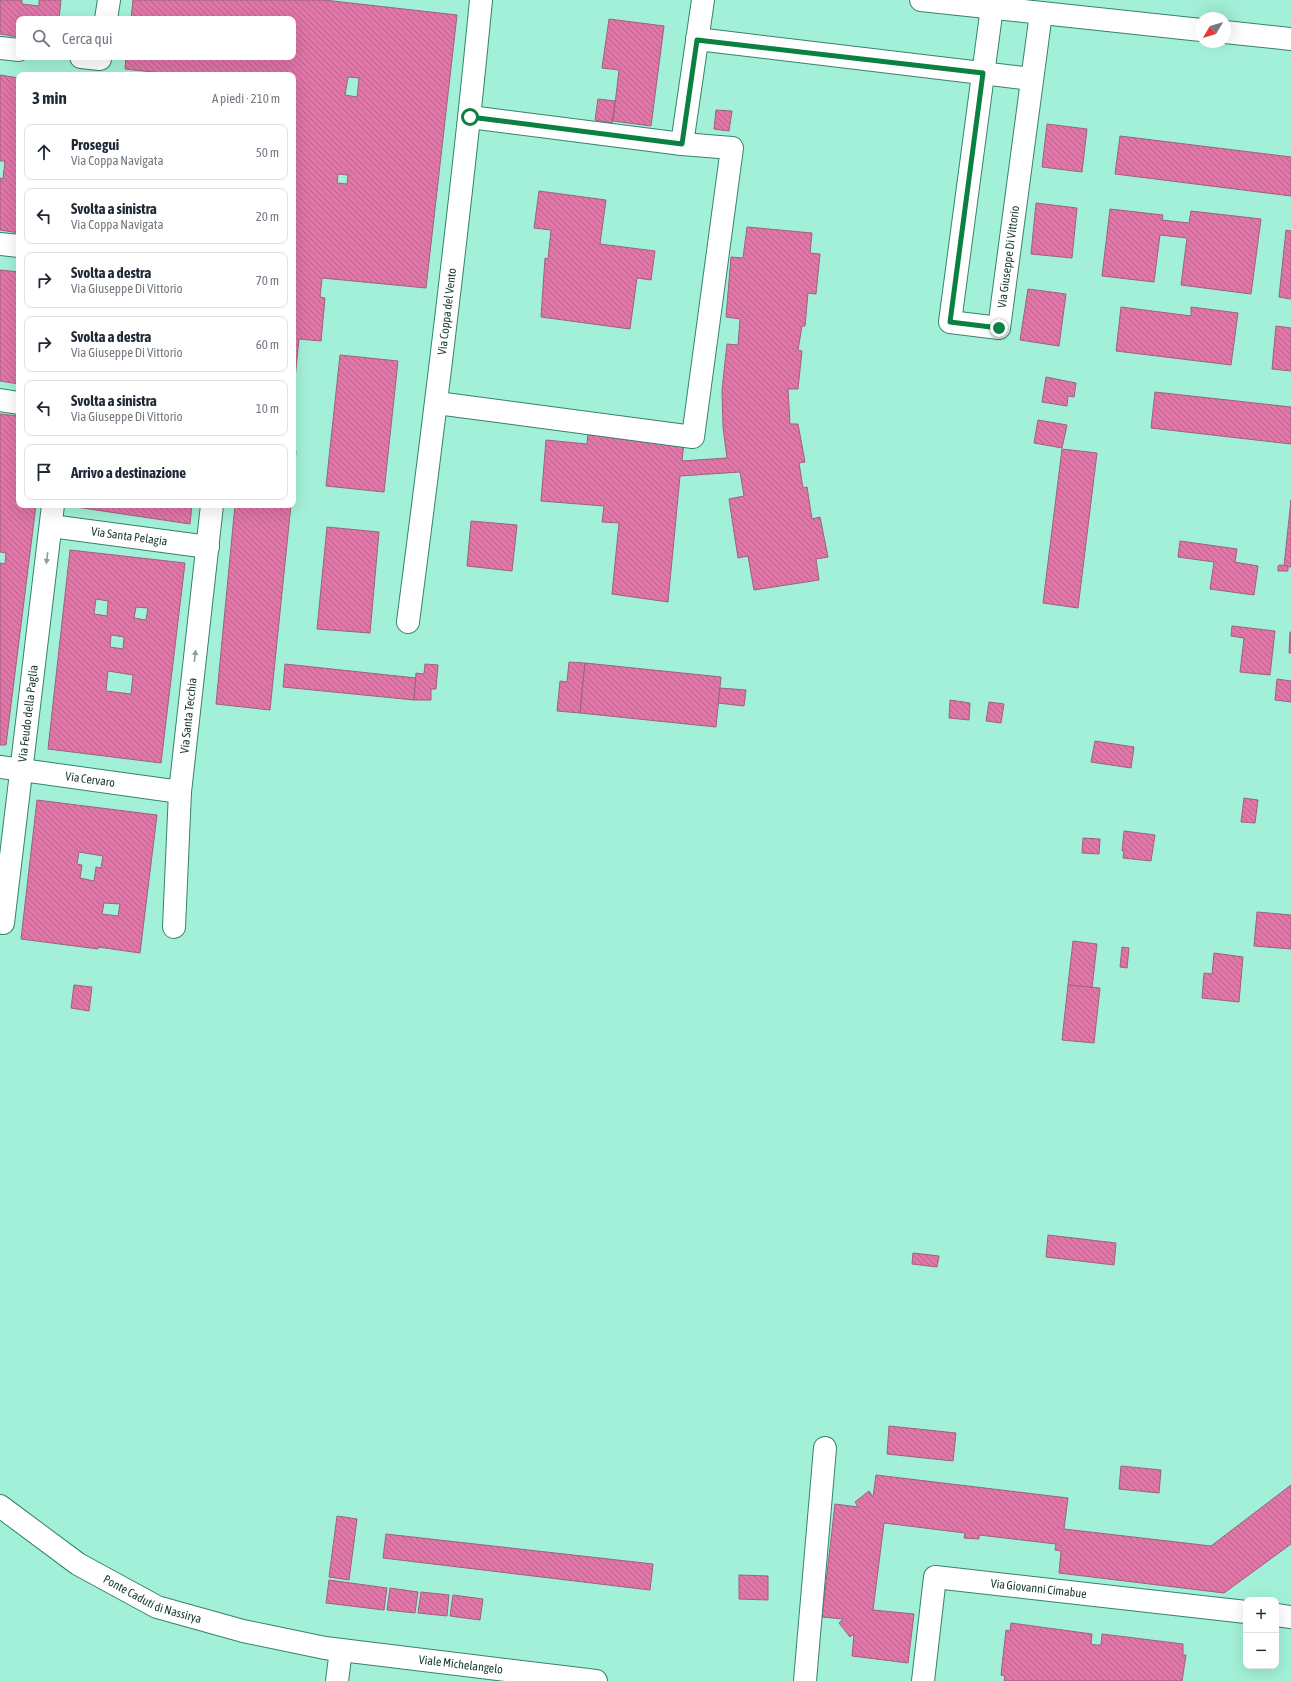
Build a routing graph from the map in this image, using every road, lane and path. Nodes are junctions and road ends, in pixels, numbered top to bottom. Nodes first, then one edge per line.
1 (109, 0) edge
2 (481, 0) edge
3 (704, 0) edge
4 (921, 0) edge
5 (992, 8) junction
6 (1040, 13) junction
7 (106, 16) edge
8 (1195, 29) edge
9 (1231, 33) edge
10 (1291, 39) edge
11 (697, 40) junction
12 (0, 48) edge
13 (16, 50) edge
14 (983, 73) junction
15 (1032, 79) junction
16 (470, 117) junction
17 (682, 144) junction
18 (0, 244) edge
19 (16, 246) edge
20 (0, 400) edge
21 (16, 403) edge
22 (437, 403) junction
23 (212, 508) edge
24 (52, 515) edge
25 (208, 547) junction
26 (408, 622) dead end
27 (10, 769) edge
28 (180, 792) junction
29 (3, 923) dead end
30 (174, 927) dead end
31 (825, 1448) dead end
32 (0, 1506) edge
33 (1243, 1612) edge
34 (1279, 1615) edge
35 (1291, 1617) edge
36 (333, 1649) junction
37 (338, 1681) edge
38 (596, 1681) edge
39 (805, 1681) edge
40 (923, 1681) edge

1 - 7 street
2 - 16 street, Via Coppa del Vento
3 - 11 street
4 - 5 street
5 - 6 street
5 - 14 street, Via Giuseppe Di Vittorio
6 - 8 street
6 - 15 street, Via Giuseppe Di Vittorio
9 - 10 street
11 - 14 street
11 - 17 street
12 - 13 street
14 - 15 street
14 - 15 street, Via Giuseppe Di Vittorio
16 - 17 street
16 - 22 street, Via Coppa del Vento
17 - 22 street
18 - 19 street
20 - 21 street
22 - 26 street, Via Coppa del Vento
23 - 25 street, Via Santa Tecchia
24 - 25 street, Via Santa Pelagia
24 -> 27 street, Via Feudo della Paglia
28 -> 25 street, Via Santa Tecchia
27 - 28 street, Via Cervaro
27 - 29 street, Via Feudo della Paglia
28 - 30 street, Via Santa Tecchia
31 - 39 street
32 - 36 street, Ponte Caduti di Nassirya
33 - 40 street, Via Giovanni Cimabue
34 - 35 street
36 - 37 street
36 - 38 street, Viale Michelangelo

